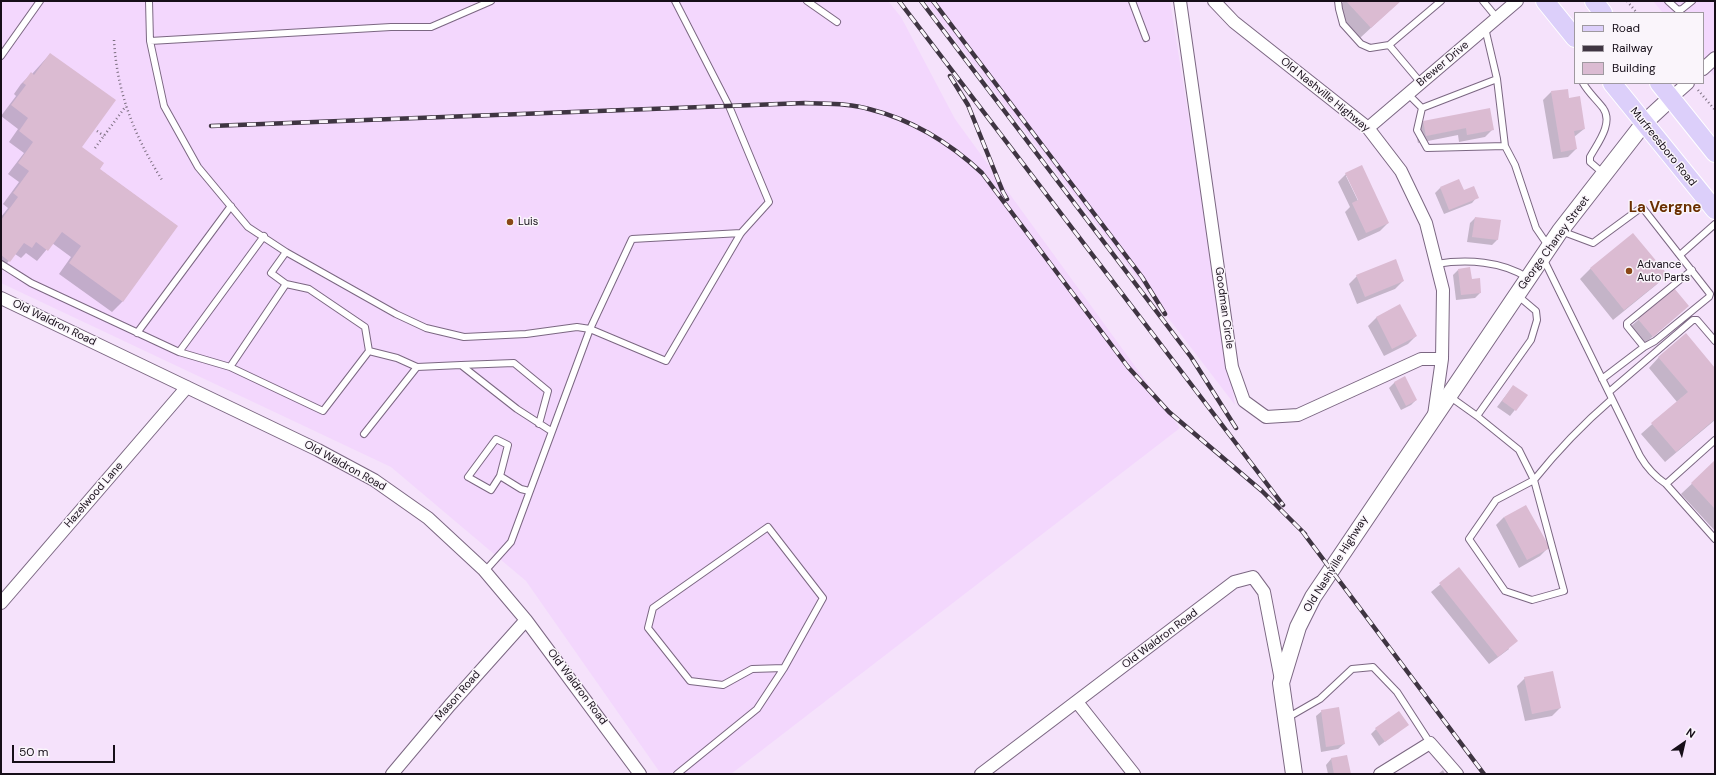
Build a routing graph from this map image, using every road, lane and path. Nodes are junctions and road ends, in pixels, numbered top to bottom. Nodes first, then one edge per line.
1 (40, 1) edge
2 (149, 1) edge
3 (491, 1) edge
4 (675, 1) edge
5 (807, 1) edge
6 (1132, 1) edge
7 (1180, 1) edge
8 (1214, 1) edge
9 (1338, 1) edge
10 (1441, 1) edge
11 (1483, 1) edge
12 (1517, 1) edge
13 (1545, 1) edge
14 (1594, 1) edge
15 (1627, 1) edge
16 (1668, 1) edge
17 (1692, 1) edge
18 (1602, 12) edge
19 (1636, 12) edge
20 (1497, 18) junction
21 (837, 22) dead end
22 (1485, 28) junction
23 (1574, 37) edge
24 (1146, 38) dead end
25 (114, 40) dead end
26 (150, 41) junction
27 (1389, 45) junction
28 (1, 56) edge
29 (1715, 58) edge
30 (1704, 68) edge
31 (1497, 79) junction
32 (1421, 83) junction
33 (1584, 84) edge
34 (1613, 84) edge
35 (1660, 84) edge
36 (1692, 86) edge
37 (1408, 94) junction
38 (1671, 98) junction
39 (126, 106) junction
40 (1422, 108) junction
41 (1715, 110) edge
42 (1644, 123) junction
43 (1368, 128) junction
44 (97, 131) dead end
45 (104, 136) junction
46 (1505, 146) junction
47 (96, 148) dead end
48 (1715, 152) edge
49 (1604, 174) junction
50 (162, 180) dead end
51 (231, 206) junction
52 (1715, 210) edge
53 (1715, 224) edge
54 (1560, 231) junction
55 (741, 233) junction
56 (264, 236) junction
57 (286, 252) junction
58 (1546, 252) junction
59 (1680, 255) junction
60 (1, 264) edge
61 (1436, 264) junction
62 (1692, 270) junction
63 (1528, 278) junction
64 (286, 284) junction
65 (1516, 295) junction
66 (1, 298) edge
67 (590, 329) junction
68 (137, 332) junction
69 (1715, 342) edge
70 (1644, 347) junction
71 (369, 351) junction
72 (179, 352) junction
73 (1442, 359) junction
74 (461, 365) junction
75 (230, 367) junction
76 (417, 367) junction
77 (1602, 379) junction
78 (187, 387) junction
79 (1609, 392) junction
80 (1449, 396) junction
81 (1612, 399) junction
82 (1434, 416) junction
83 (1477, 416) junction
84 (539, 424) junction
85 (552, 431) junction
86 (364, 434) dead end
87 (1715, 440) edge
88 (500, 476) junction
89 (1534, 480) junction
90 (1666, 484) junction
91 (529, 491) junction
92 (1715, 539) edge
93 (485, 571) junction
94 (1, 604) edge
95 (526, 620) junction
96 (784, 668) junction
97 (1281, 684) junction
98 (1077, 702) junction
99 (1286, 719) junction
100 (1430, 743) junction
101 (392, 774) edge
102 (640, 774) edge
103 (677, 774) edge
104 (981, 774) edge
105 (1134, 774) edge
106 (1294, 774) edge
107 (1380, 774) edge
108 (1457, 774) edge

1 - 28 lane
2 - 26 lane
3 - 26 lane
4 - 55 lane
5 - 21 lane
6 - 24 lane
7 - 73 street, Goodman Circle
8 - 43 street, Old Nashville Highway
9 - 27 lane
10 - 27 lane
11 - 20 lane
12 - 20 street, Brewer Drive
13 - 23 main road
14 - 18 main road
15 - 19 path
16 - 17 lane
20 - 22 street, Brewer Drive
22 - 31 lane
22 - 32 street, Brewer Drive
25 - 39 path
26 - 51 lane
27 - 32 lane
29 - 30 street
31 - 40 lane
31 - 46 lane
32 - 37 street, Brewer Drive
33 - 49 lane
34 - 42 main road, Murfreesboro Road
35 - 38 main road
36 - 38 street
36 - 41 path
37 - 40 lane
37 - 43 street, Brewer Drive
38 - 42 main road, George Chaney Street
38 - 48 main road
39 - 45 path
39 - 50 path
40 - 46 lane
42 - 49 main road, George Chaney Street
42 - 52 main road, Murfreesboro Road
43 - 61 street, Old Nashville Highway
44 - 45 path
45 - 47 path
46 - 58 lane
49 - 54 main road, George Chaney Street
51 - 56 lane
51 - 68 lane
53 - 59 lane
54 - 58 main road, George Chaney Street
54 - 59 lane
55 - 67 lane
55 - 67 lane
56 - 57 lane
56 - 72 lane
57 - 64 lane
57 - 67 lane
58 - 63 main road, George Chaney Street
58 - 77 lane
59 - 62 lane
60 - 68 lane
61 - 63 lane
61 - 73 street, Old Nashville Highway
62 - 70 lane
62 - 70 lane
63 - 65 main road, George Chaney Street
64 - 71 lane
64 - 75 lane
65 - 80 main road, George Chaney Street
65 - 83 lane
66 - 78 street, Old Waldron Road
67 - 85 lane
68 - 72 lane
69 - 79 lane
70 - 77 lane
71 - 75 lane
71 - 76 lane
72 - 75 lane
73 - 82 street, Old Nashville Highway
74 - 76 lane
74 - 84 lane
74 - 84 lane
76 - 86 lane
77 - 79 lane
78 - 93 street, Old Waldron Road
78 - 94 street, Hazelwood Lane
79 - 81 lane
80 - 82 main road, Old Nashville Highway
80 - 83 lane
81 - 89 lane
81 - 90 lane
82 - 97 main road, Old Nashville Highway
83 - 89 lane
84 - 85 lane
85 - 91 lane
87 - 90 lane
88 - 88 lane
88 - 91 lane
89 - 89 lane
90 - 92 lane
91 - 93 lane
93 - 95 street, Old Waldron Road
95 - 101 street, Mason Road
95 - 102 street, Old Waldron Road
96 - 96 lane
96 - 103 lane
97 - 98 street, Old Waldron Road
97 - 99 main road, Old Nashville Highway
98 - 104 street, Old Waldron Road
98 - 105 street
99 - 100 lane
99 - 106 main road, Old Nashville Highway
100 - 107 street
100 - 108 street

